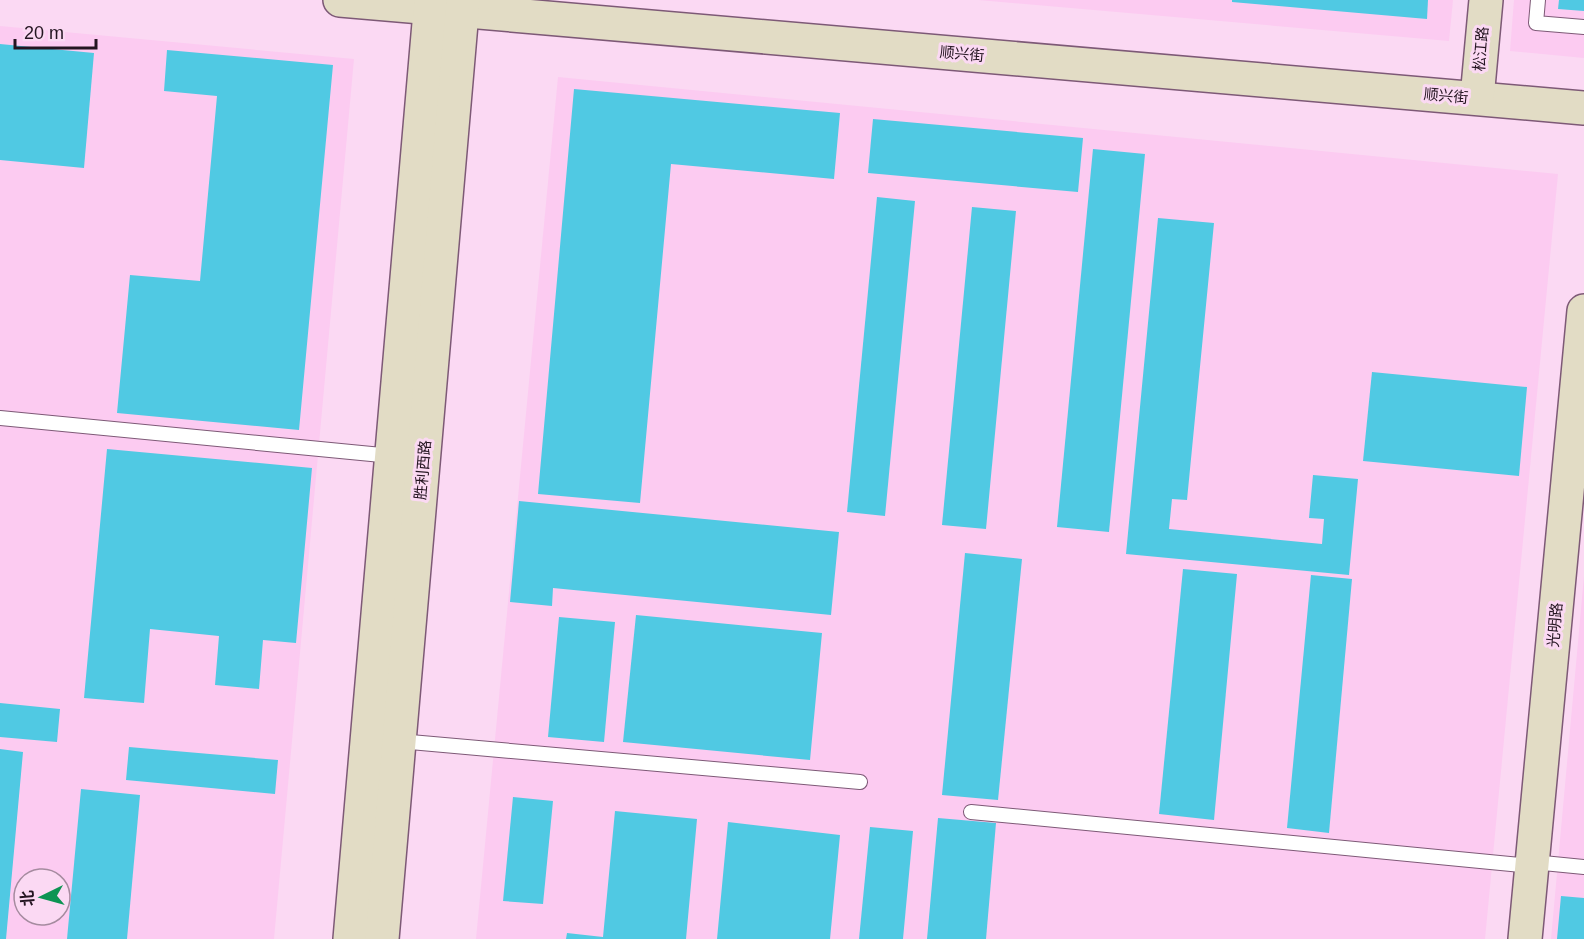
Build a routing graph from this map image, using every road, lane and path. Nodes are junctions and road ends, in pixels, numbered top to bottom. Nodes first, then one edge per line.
1 (340, 0) edge
2 (1486, 0) edge
3 (1538, 0) edge
4 (447, 5) edge
5 (1584, 27) edge
6 (1477, 98) junction
7 (1584, 108) edge
8 (1584, 311) edge
9 (0, 418) edge
10 (392, 456) junction
11 (399, 741) junction
12 (860, 782) dead end
13 (971, 812) dead end
14 (1532, 864) junction
15 (1584, 867) edge
16 (350, 939) edge
17 (382, 939) edge
18 (1525, 939) edge

1 - 4 street, 顺兴街
2 - 6 street, 松江路
3 - 5 lane
4 - 6 street, 顺兴街
4 - 10 street
4 - 11 street, 胜利西路
6 - 7 street, 顺兴街
8 - 14 street, 光明路
9 - 10 lane
10 - 16 street
11 - 12 lane
11 - 17 street, 胜利西路
13 - 14 lane
14 - 15 lane
14 - 18 street, 光明路

